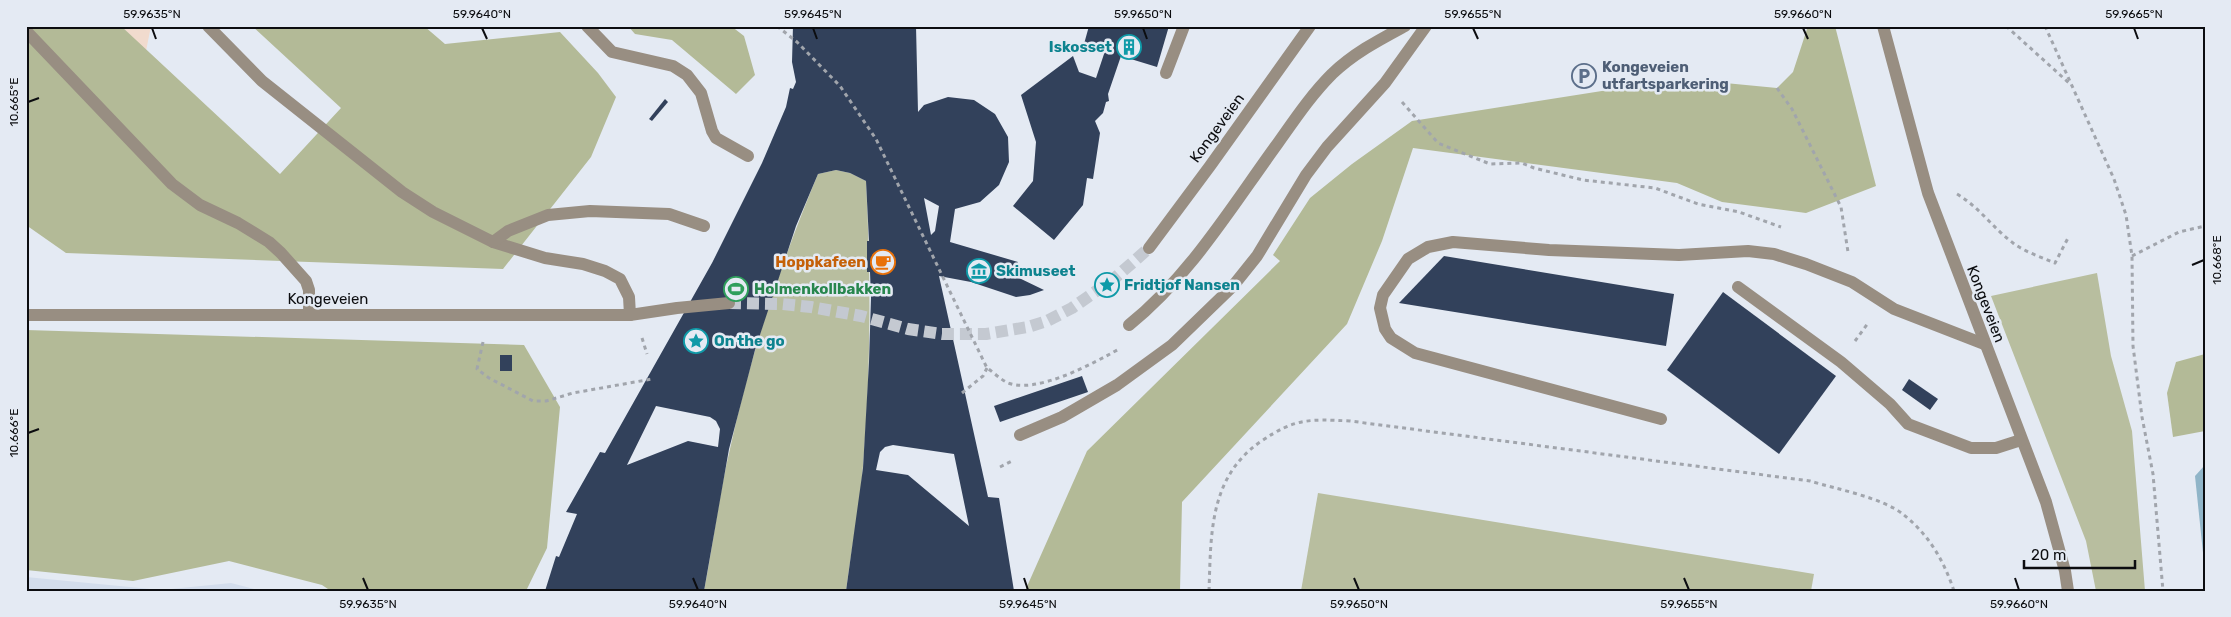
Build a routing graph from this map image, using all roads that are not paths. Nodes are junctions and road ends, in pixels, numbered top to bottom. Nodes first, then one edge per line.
1 (208, 26) edge
2 (587, 26) edge
3 (1184, 26) edge
4 (1310, 26) edge
5 (1405, 26) edge
6 (1426, 26) edge
7 (1883, 26) edge
8 (26, 31) edge
9 (1166, 73) dead end
10 (748, 156) dead end
11 (704, 226) dead end
12 (493, 242) junction
13 (1149, 248) tunnel mouth
14 (1738, 286) dead end
15 (730, 303) tunnel mouth
16 (26, 314) edge
17 (630, 315) junction
18 (309, 316) junction
19 (1129, 325) dead end
20 (1984, 344) junction
21 (1661, 419) dead end
22 (1020, 436) dead end
23 (2021, 440) junction
24 (2068, 591) edge

1 - 12 street
2 - 10 street
3 - 9 street
4 - 13 street, Kongeveien
5 - 19 street
6 - 22 street
7 - 20 street, Kongeveien
8 - 18 street
11 - 12 street
12 - 17 street
14 - 23 street
15 - 17 street, Kongeveien
16 - 18 street, Kongeveien
17 - 18 street, Kongeveien
20 - 21 street
20 - 23 street, Kongeveien
23 - 24 street, Kongeveien

